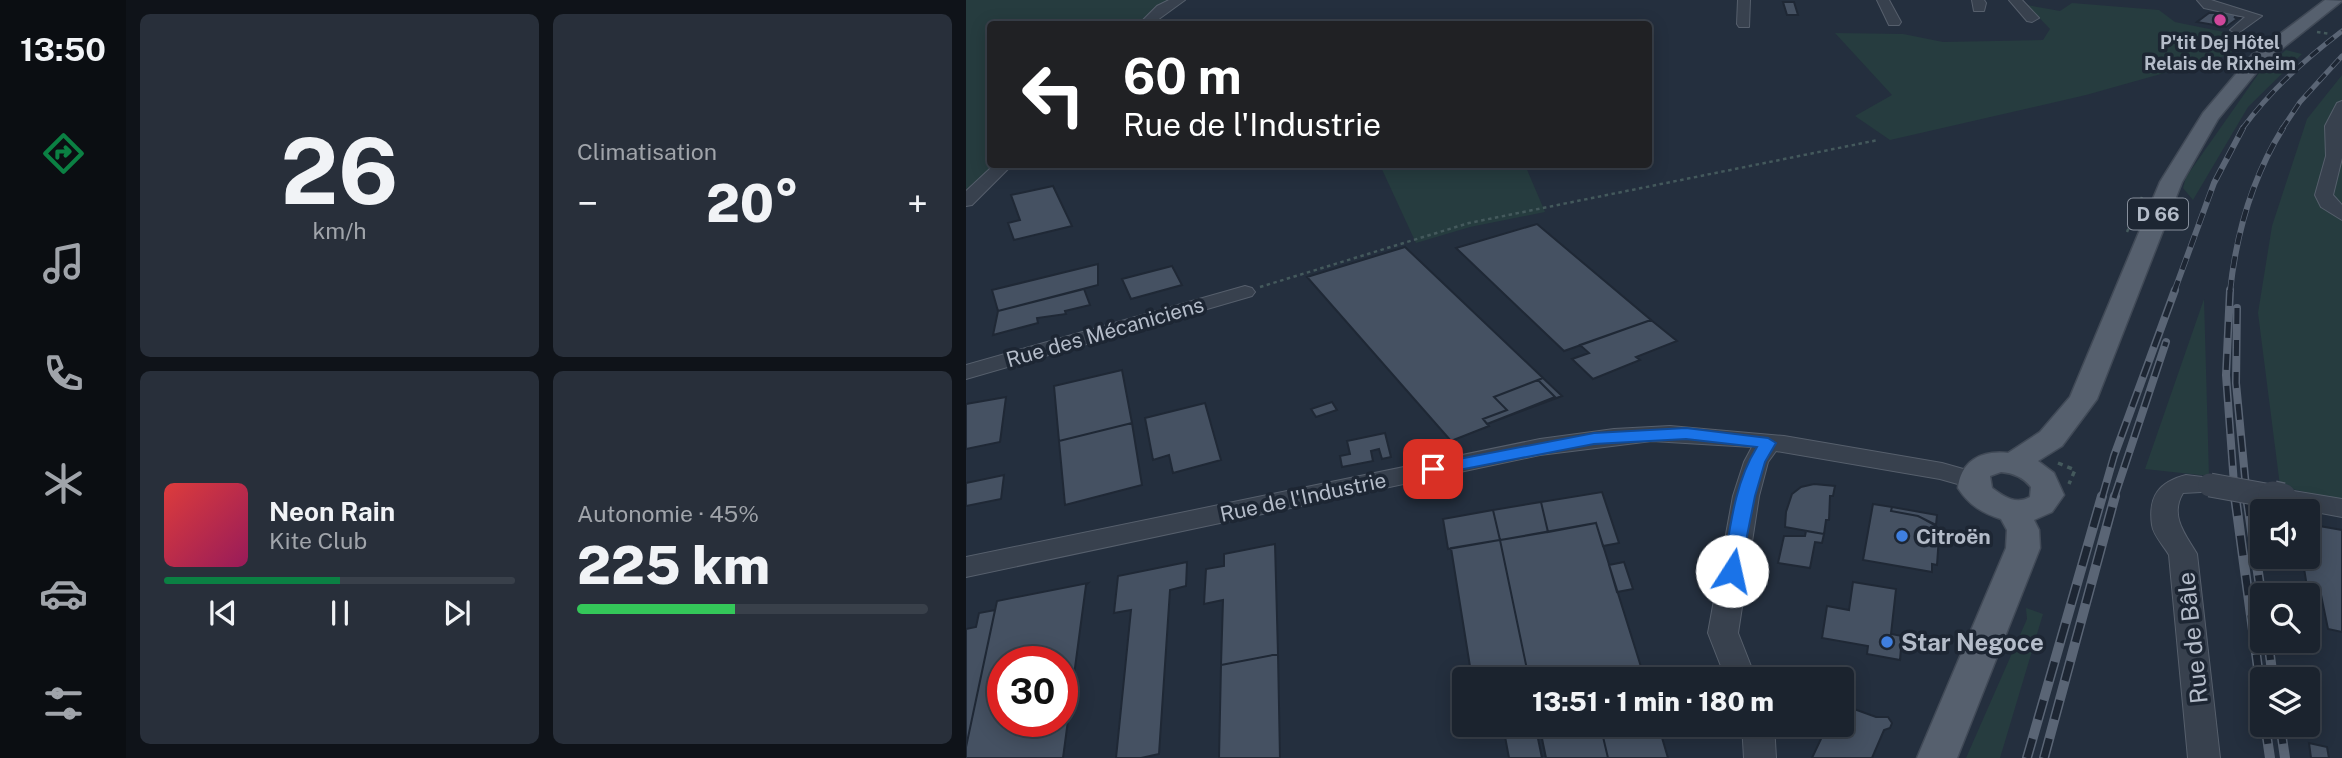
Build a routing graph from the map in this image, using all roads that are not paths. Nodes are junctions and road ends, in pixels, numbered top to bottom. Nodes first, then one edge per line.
1 (1179, 0) edge
2 (1744, 0) edge
3 (1883, 0) edge
4 (2015, 0) edge
5 (2203, 0) edge
6 (2334, 0) edge
7 (2032, 18) dead end
8 (1148, 21) edge
9 (1894, 22) dead end
10 (1744, 24) dead end
11 (2237, 30) dead end
12 (2342, 106) edge
13 (1002, 168) edge
14 (966, 201) edge
15 (2342, 214) edge
16 (1245, 292) road end
17 (966, 372) edge
18 (2083, 399) junction
19 (1768, 443) junction
20 (2013, 464) junction
21 (2043, 479) junction
22 (1972, 480) junction
23 (2210, 485) joint
24 (2342, 508) edge
25 (2014, 511) junction
26 (966, 567) edge
27 (1736, 667) edge
28 (1759, 737) edge
29 (1760, 758) edge
30 (1937, 758) edge
31 (2204, 758) edge

1 - 8 street
2 - 10 street
3 - 9 street
4 - 7 street
5 - 11 street
6 - 18 main road, D 66
12 - 15 street
13 - 14 street
16 - 17 street, Rue des Mécaniciens
18 - 20 main road, D 66
18 - 21 main road, D 66
19 - 22 street, Rue de l'Industrie
19 - 26 street, Rue de l'Industrie
19 - 27 street
20 - 21 main road
20 - 22 main road
21 - 25 main road
22 - 25 main road
23 - 24 street, Rue de Bâle, bridge
23 - 31 lane, Rue de Bâle
25 - 30 main road
28 - 29 street

